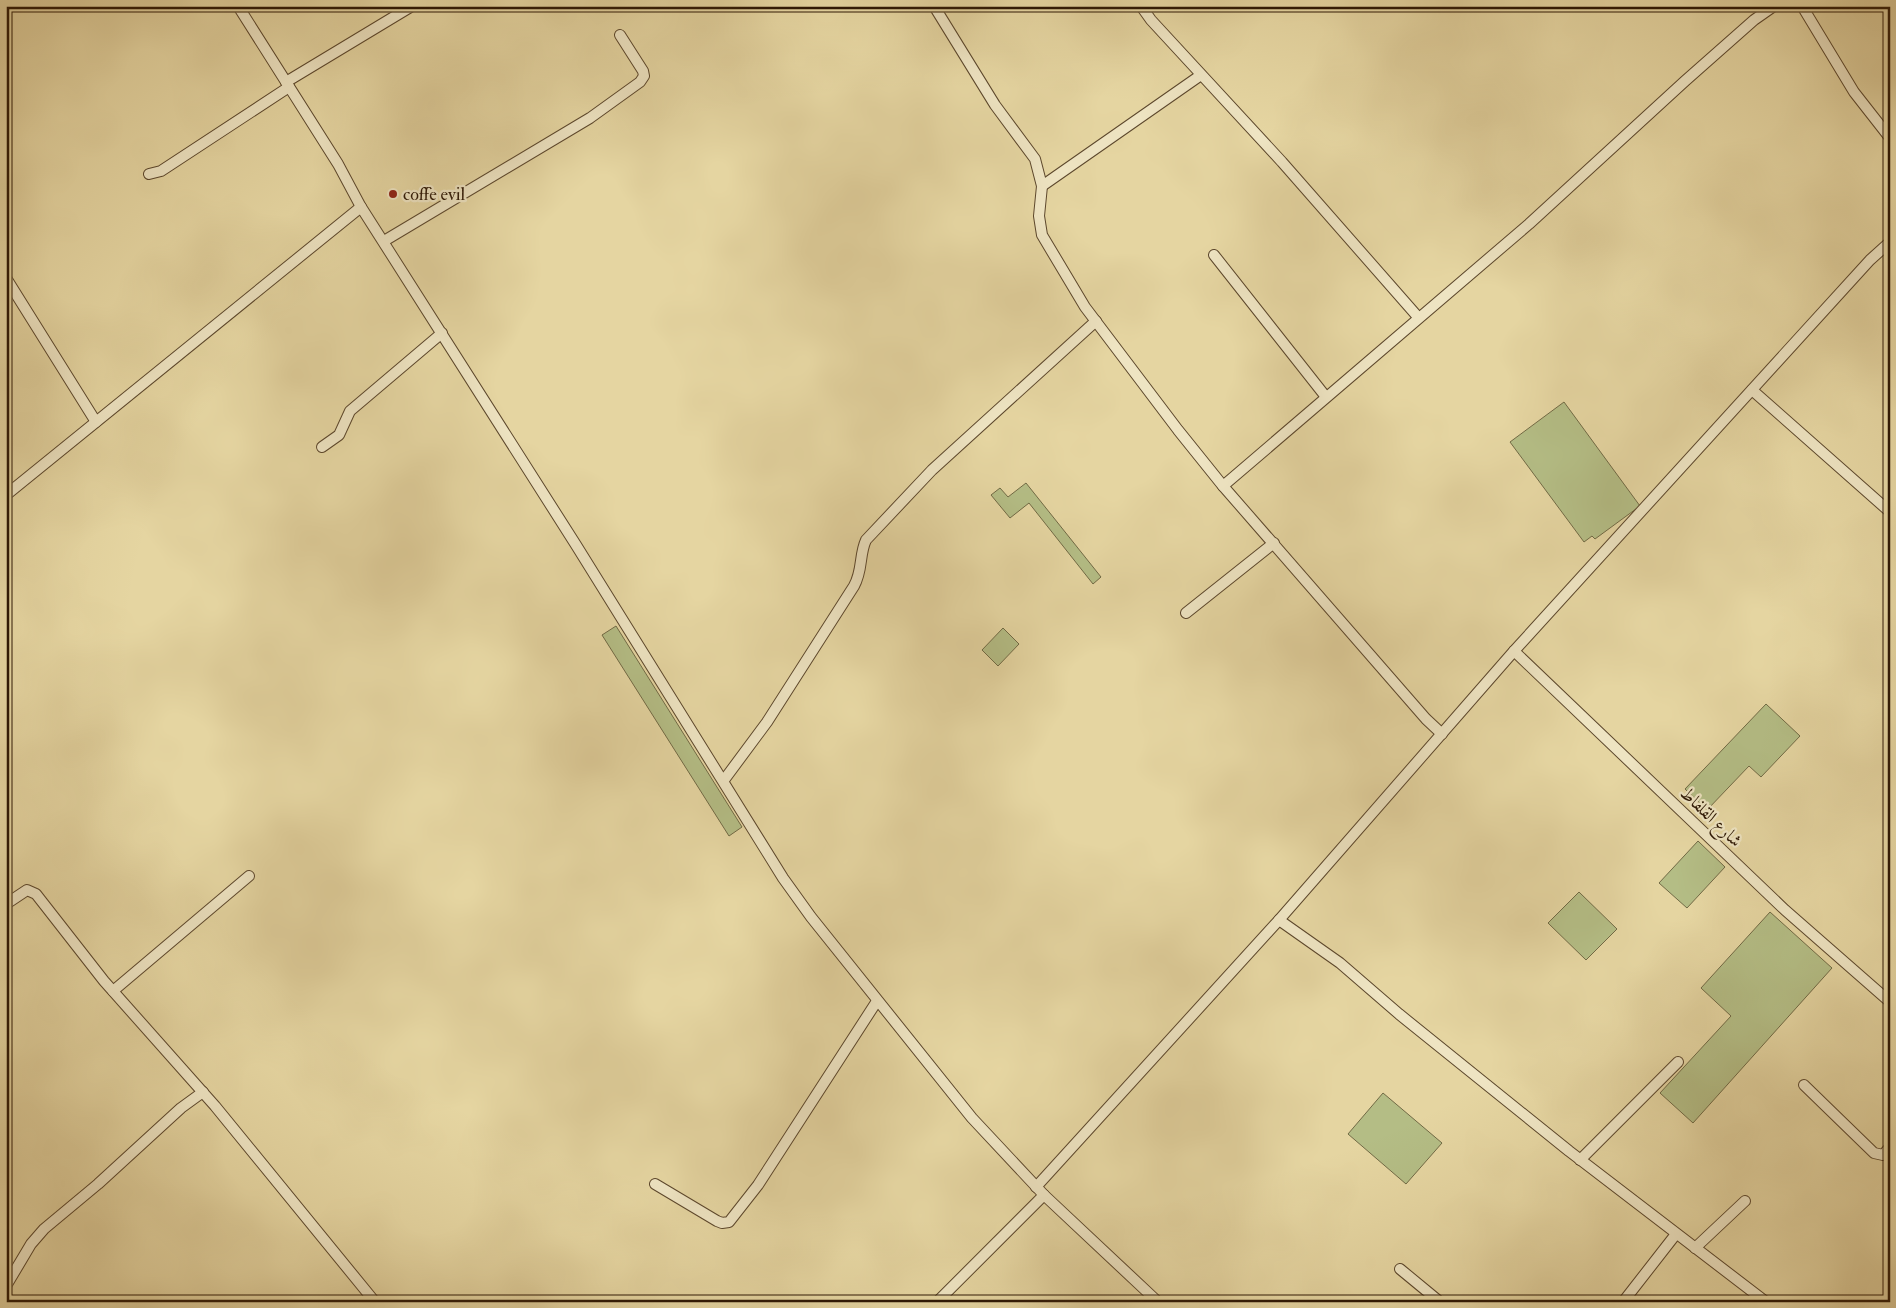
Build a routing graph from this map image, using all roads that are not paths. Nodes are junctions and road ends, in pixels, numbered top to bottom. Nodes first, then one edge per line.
1 (238, 6) edge
2 (412, 6) edge
3 (934, 6) edge
4 (1141, 6) edge
5 (1774, 6) edge
6 (1806, 7) edge
7 (620, 35) dead end
8 (1202, 75) junction
9 (288, 84) junction
10 (1890, 138) edge
11 (149, 174) dead end
12 (1042, 186) junction
13 (361, 207) junction
14 (384, 241) junction
15 (1890, 242) edge
16 (1214, 255) dead end
17 (6, 278) edge
18 (1418, 317) junction
19 (1096, 321) junction
20 (442, 333) junction
21 (1752, 390) junction
22 (1326, 397) junction
23 (96, 422) junction
24 (322, 447) dead end
25 (1223, 486) junction
26 (6, 495) edge
27 (1890, 512) edge
28 (1274, 543) junction
29 (1186, 612) dead end
30 (1514, 651) junction
31 (1442, 734) junction
32 (724, 780) junction
33 (249, 876) dead end
34 (6, 904) edge
35 (1279, 920) junction
36 (113, 991) junction
37 (878, 1001) junction
38 (1890, 1002) edge
39 (1678, 1062) dead end
40 (1804, 1085) dead end
41 (203, 1092) junction
42 (1890, 1147) edge
43 (1580, 1160) junction
44 (656, 1184) dead end
45 (1036, 1187) junction
46 (1044, 1195) junction
47 (1745, 1200) dead end
48 (1676, 1234) junction
49 (1695, 1248) junction
50 (1400, 1269) dead end
51 (6, 1286) edge
52 (375, 1302) edge
53 (937, 1302) edge
54 (1158, 1302) edge
55 (1440, 1302) edge
56 (1623, 1302) edge
57 (1766, 1302) edge

1 - 9 street
2 - 9 street
3 - 12 street
4 - 8 street
5 - 18 street
6 - 10 street
7 - 14 street
8 - 12 street
8 - 18 street
9 - 11 street
9 - 13 street
12 - 19 street
13 - 14 street
13 - 23 street
14 - 20 street
15 - 21 street
16 - 22 street
17 - 23 street
18 - 22 street
19 - 25 street
19 - 32 street
20 - 24 street
20 - 32 street
21 - 27 street
21 - 30 street
22 - 25 street
23 - 26 street
25 - 28 street
28 - 29 street
28 - 31 street
30 - 31 street
30 - 38 street, شارع القلفاط
31 - 35 street
32 - 37 street
33 - 36 street
34 - 36 street
35 - 43 street
35 - 45 street
36 - 41 street
37 - 44 street
37 - 45 street
39 - 43 street
40 - 42 street
41 - 51 street
41 - 52 street
43 - 48 street
45 - 46 street
46 - 53 street
46 - 54 street
47 - 49 street
48 - 49 street
48 - 56 street
49 - 57 street
50 - 55 street

